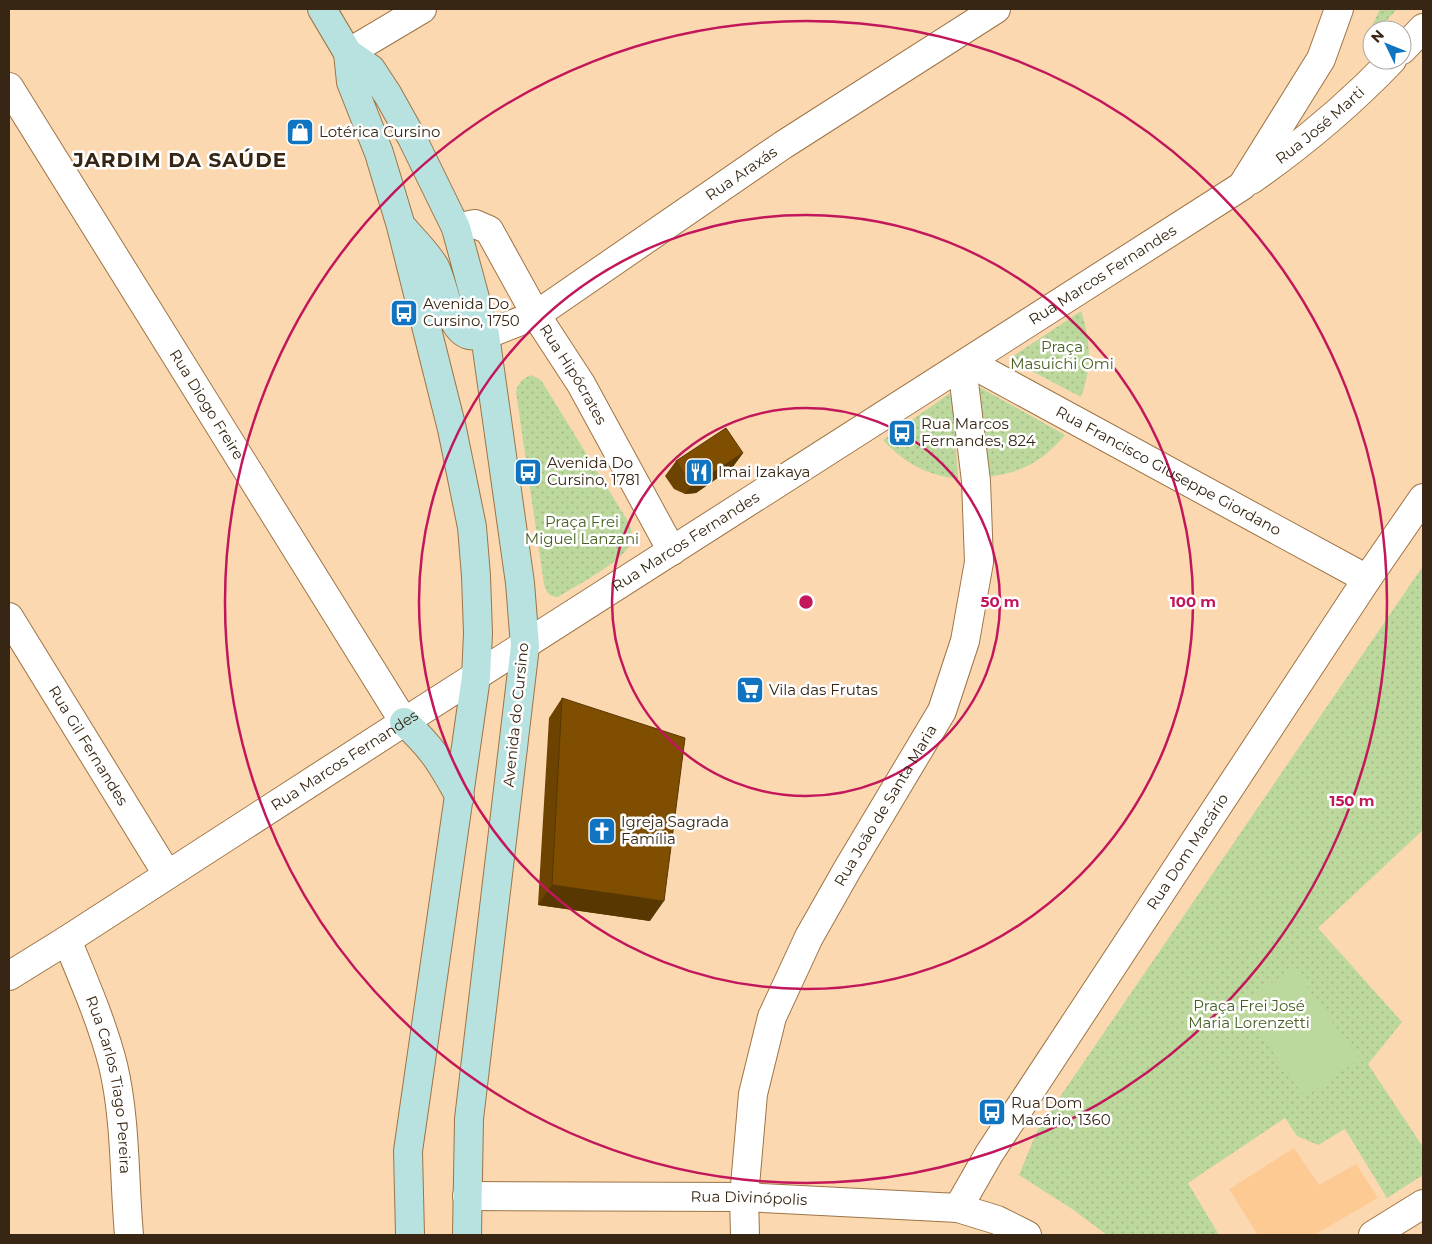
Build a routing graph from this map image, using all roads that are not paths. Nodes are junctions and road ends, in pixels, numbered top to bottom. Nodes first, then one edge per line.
1 (322, 9) edge
2 (422, 9) edge
3 (996, 9) edge
4 (1339, 9) edge
5 (1423, 28) edge
6 (1412, 40) edge
7 (348, 53) junction
8 (1382, 70) edge
9 (9, 87) edge
10 (1242, 186) junction
11 (400, 226) junction
12 (456, 228) junction
13 (536, 315) junction
14 (485, 334) junction
15 (965, 364) junction
16 (1423, 498) edge
17 (672, 551) junction
18 (1367, 579) junction
19 (9, 617) edge
20 (525, 646) junction
21 (476, 677) junction
22 (404, 722) junction
23 (460, 797) junction
24 (167, 874) junction
25 (67, 940) junction
26 (9, 976) edge
27 (467, 1196) junction
28 (744, 1197) junction
29 (1423, 1204) edge
30 (958, 1208) junction
31 (129, 1235) edge
32 (410, 1235) edge
33 (466, 1235) edge
34 (745, 1235) edge
35 (1027, 1235) edge
36 (1373, 1235) edge

1 - 7 main road, Avenida do Cursino
2 - 7 street
3 - 13 street, Rua Araxás
4 - 10 street, Rua Marcos Fernandes
5 - 6 street
7 - 11 main road, Avenida do Cursino
7 - 12 main road, Avenida do Cursino
8 - 10 street, Rua José Marti
9 - 22 street, Rua Diogo Freire
10 - 15 street, Rua Marcos Fernandes
11 - 14 main road
11 - 21 main road, Avenida do Cursino
12 - 13 street, Rua Hipócrates
12 - 14 main road, Avenida do Cursino
13 - 14 street, Rua Araxás
13 - 17 street, Rua Hipócrates
14 - 20 main road, Avenida do Cursino
15 - 17 street, Rua Marcos Fernandes
15 - 18 street, Rua Francisco Giuseppe Giordano
15 - 28 street, Rua João de Santa Maria
16 - 18 street, Rua Dom Macário
17 - 20 street, Rua Marcos Fernandes
18 - 30 street, Rua Dom Macário
19 - 24 street, Rua Gil Fernandes
20 - 21 street, Rua Marcos Fernandes
20 - 27 main road, Avenida do Cursino
21 - 22 street, Rua Marcos Fernandes
21 - 23 main road, Avenida do Cursino
22 - 23 main road
22 - 24 street, Rua Marcos Fernandes
23 - 32 main road, Avenida do Cursino
24 - 25 street, Rua Marcos Fernandes
25 - 26 street, Rua Marcos Fernandes
25 - 31 street, Rua Carlos Tiago Pereira
27 - 28 street, Rua Divinópolis
27 - 33 main road, Avenida do Cursino
28 - 30 street, Rua Divinópolis
28 - 34 street, Rua João de Santa Maria
29 - 36 street
30 - 35 street, Rua Divinópolis

